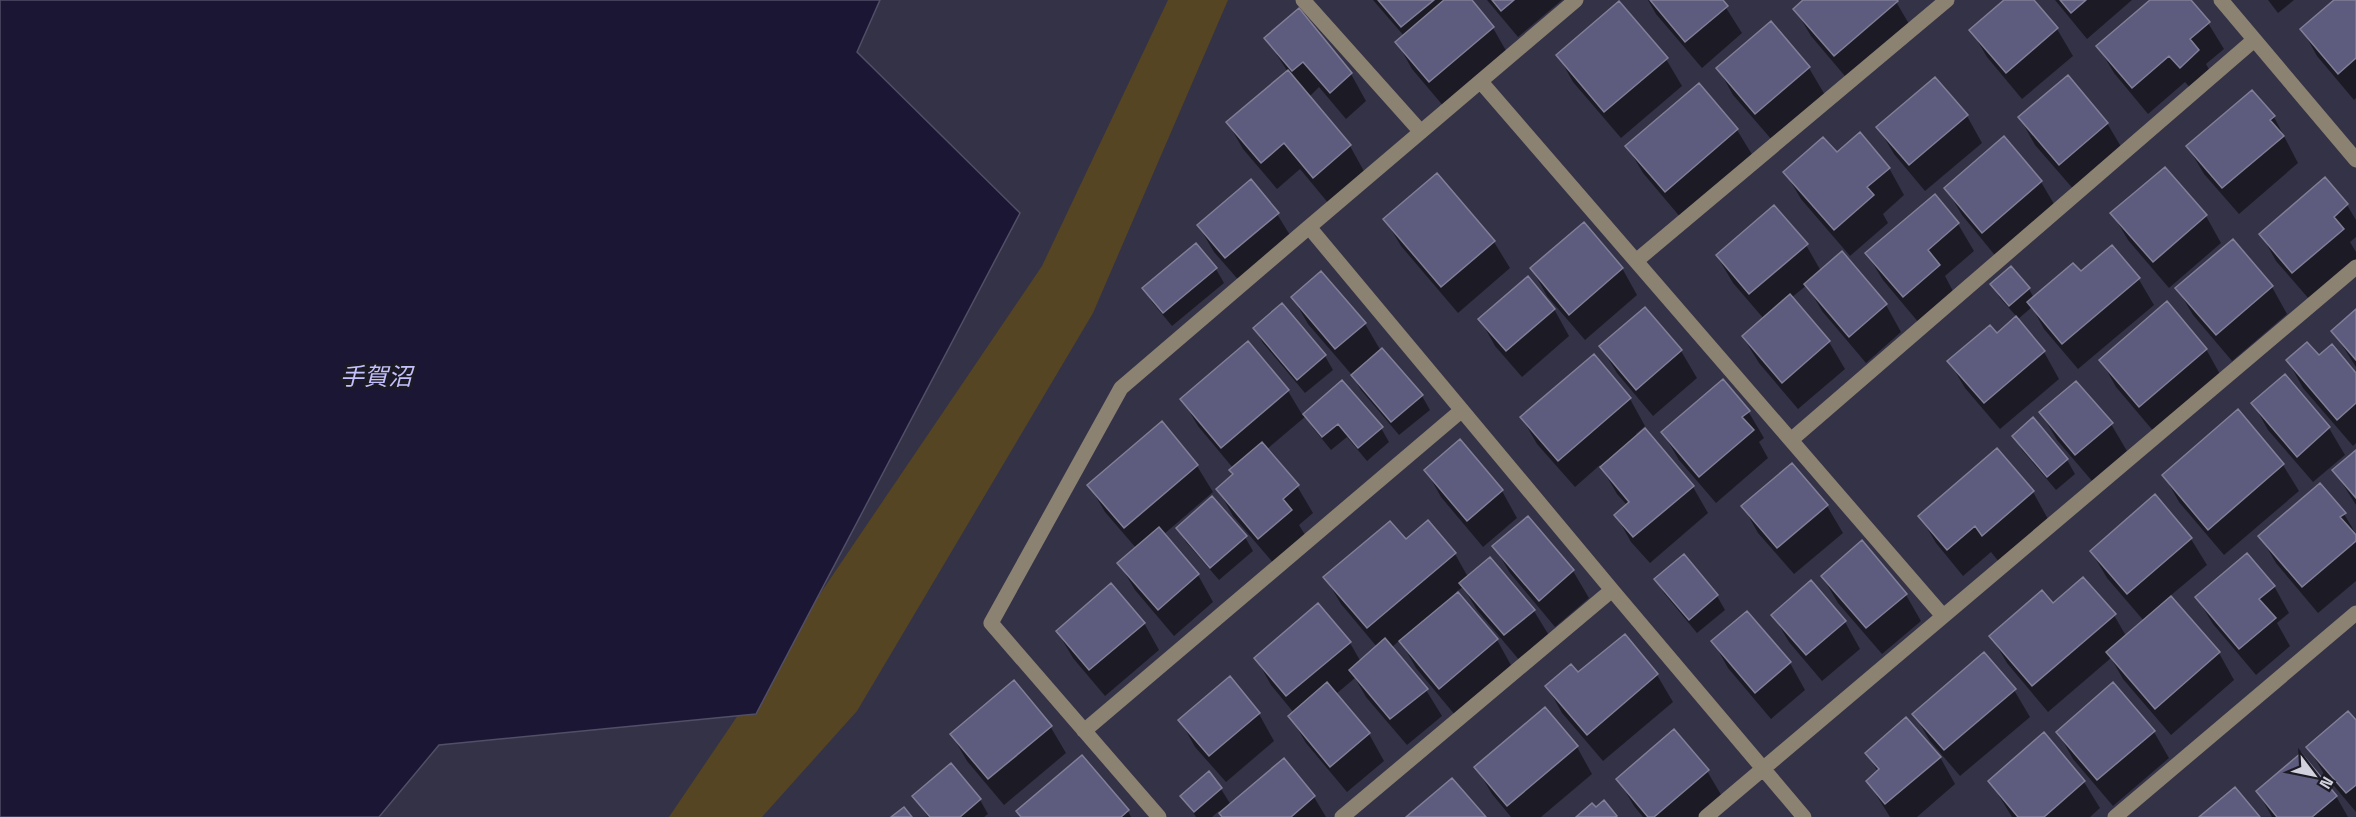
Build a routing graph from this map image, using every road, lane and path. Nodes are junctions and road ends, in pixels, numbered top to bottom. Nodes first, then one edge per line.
1 (1303, 0) edge
2 (1576, 0) edge
3 (1947, 0) edge
4 (2221, 0) edge
5 (2254, 40) junction
6 (1481, 82) junction
7 (1421, 132) junction
8 (2356, 160) edge
9 (1309, 227) junction
10 (1636, 261) junction
11 (2356, 267) edge
12 (1462, 410) junction
13 (1791, 440) junction
14 (1612, 590) junction
15 (2356, 613) edge
16 (1942, 616) junction
17 (1084, 731) junction
18 (1763, 768) junction
19 (2121, 815) edge
20 (1159, 817) edge
21 (1342, 817) edge
22 (1707, 817) edge
23 (1804, 817) edge

1 - 7 street
2 - 6 street
3 - 10 street
4 - 5 street
5 - 8 street
5 - 13 street
6 - 7 street
6 - 10 street
7 - 9 street
9 - 12 street
9 - 17 street
10 - 13 street
11 - 16 street
12 - 14 street
12 - 17 street
13 - 16 street
14 - 18 street
14 - 21 street
15 - 19 street
16 - 18 street
17 - 20 street
18 - 22 street
18 - 23 street

